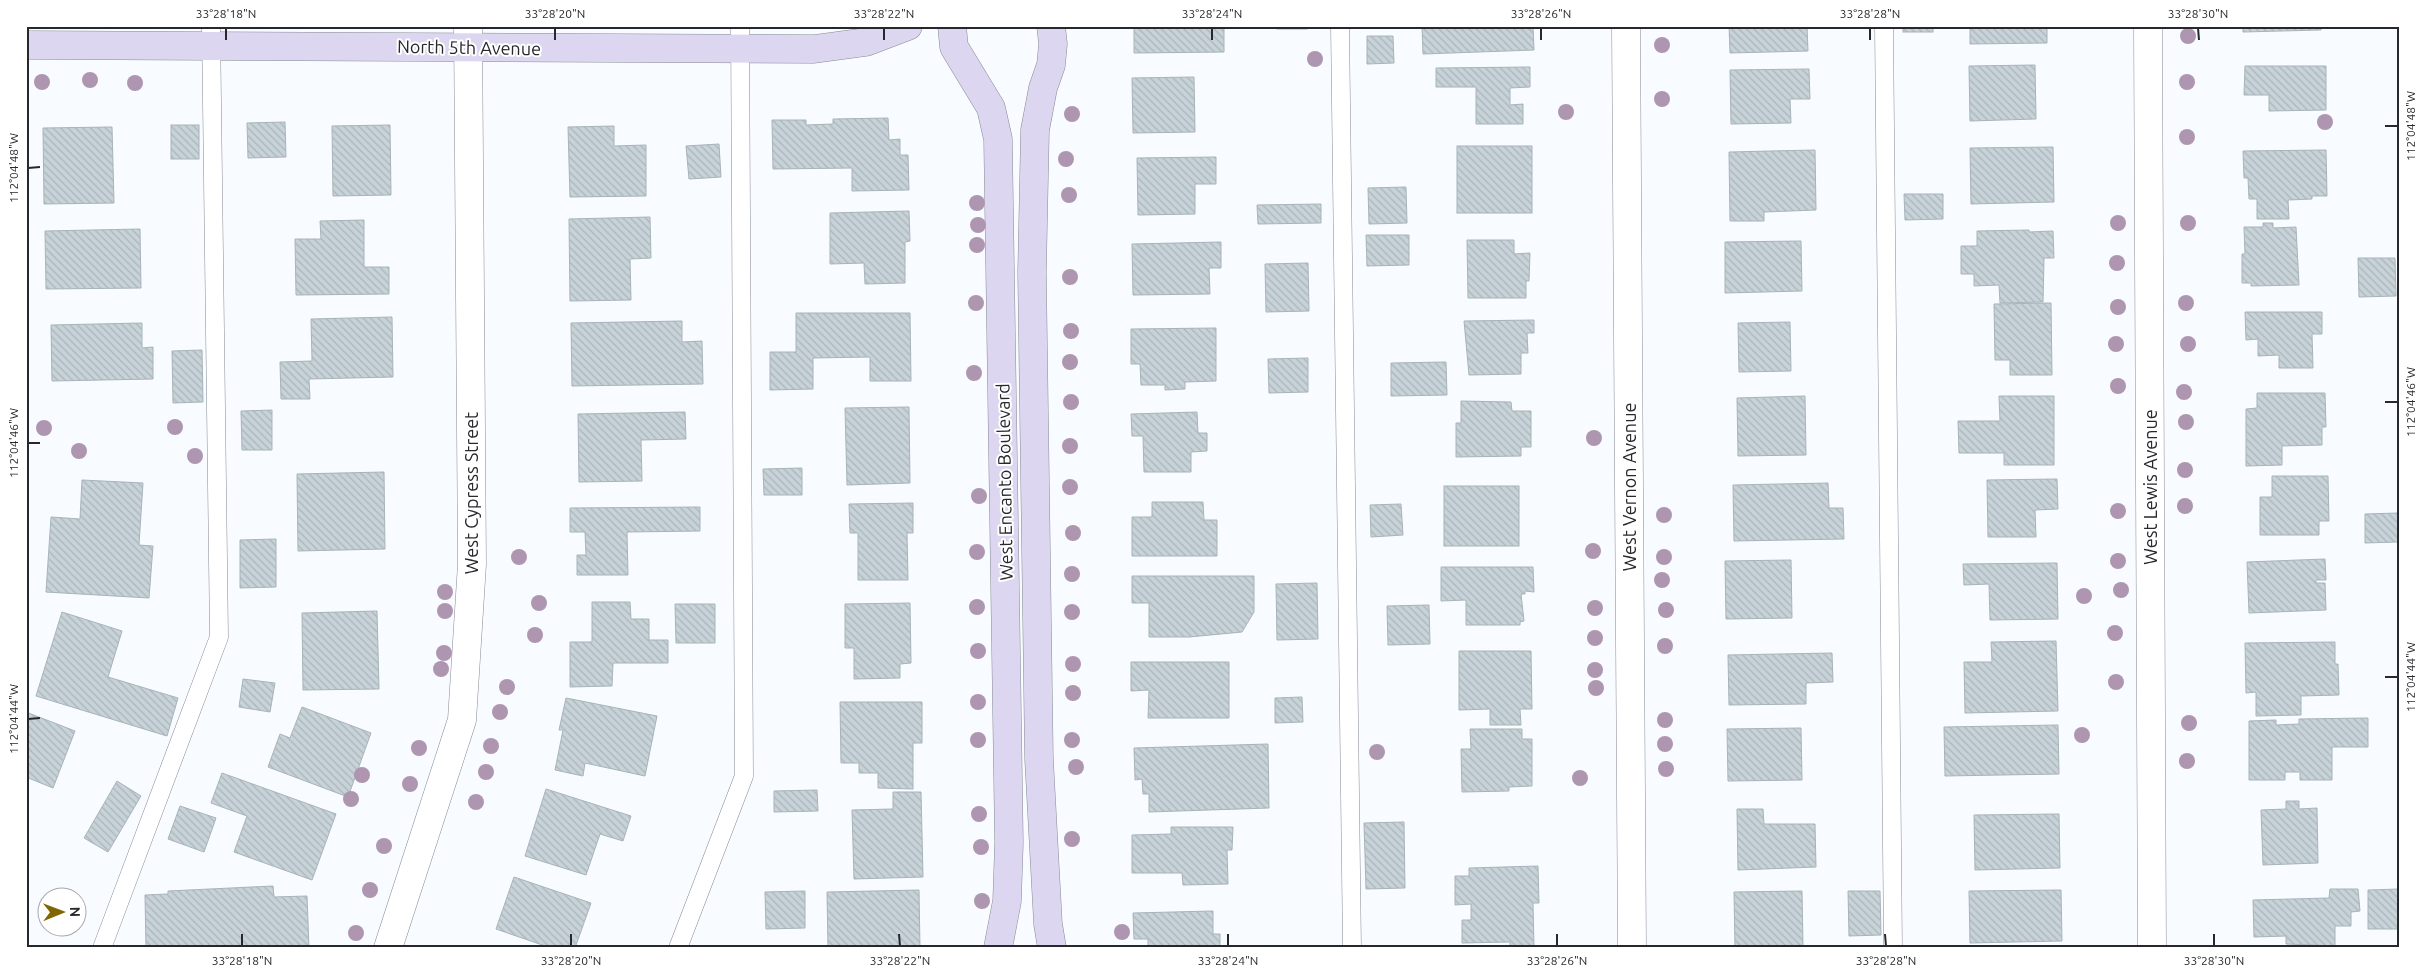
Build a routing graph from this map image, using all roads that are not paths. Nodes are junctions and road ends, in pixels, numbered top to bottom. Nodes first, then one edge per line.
1 (908, 26) edge
2 (952, 26) edge
3 (1051, 26) edge
4 (1340, 26) edge
5 (1626, 26) edge
6 (1884, 26) edge
7 (2148, 26) edge
8 (211, 35) edge
9 (468, 37) edge
10 (740, 38) edge
11 (26, 45) edge
12 (102, 948) edge
13 (388, 948) edge
14 (678, 948) edge
15 (998, 948) edge
16 (1052, 948) edge
17 (1352, 948) edge
18 (1632, 948) edge
19 (1893, 948) edge
20 (2152, 948) edge

1 - 10 street, North 5th Avenue
2 - 15 street, West Encanto Boulevard
3 - 16 street, West Encanto Boulevard
4 - 17 lane
5 - 18 street, West Vernon Avenue
6 - 19 lane
7 - 20 street, West Lewis Avenue
8 - 9 street, North 5th Avenue
8 - 11 street, North 5th Avenue
8 - 12 lane
9 - 10 street, North 5th Avenue
9 - 13 street, West Cypress Street
10 - 14 lane

